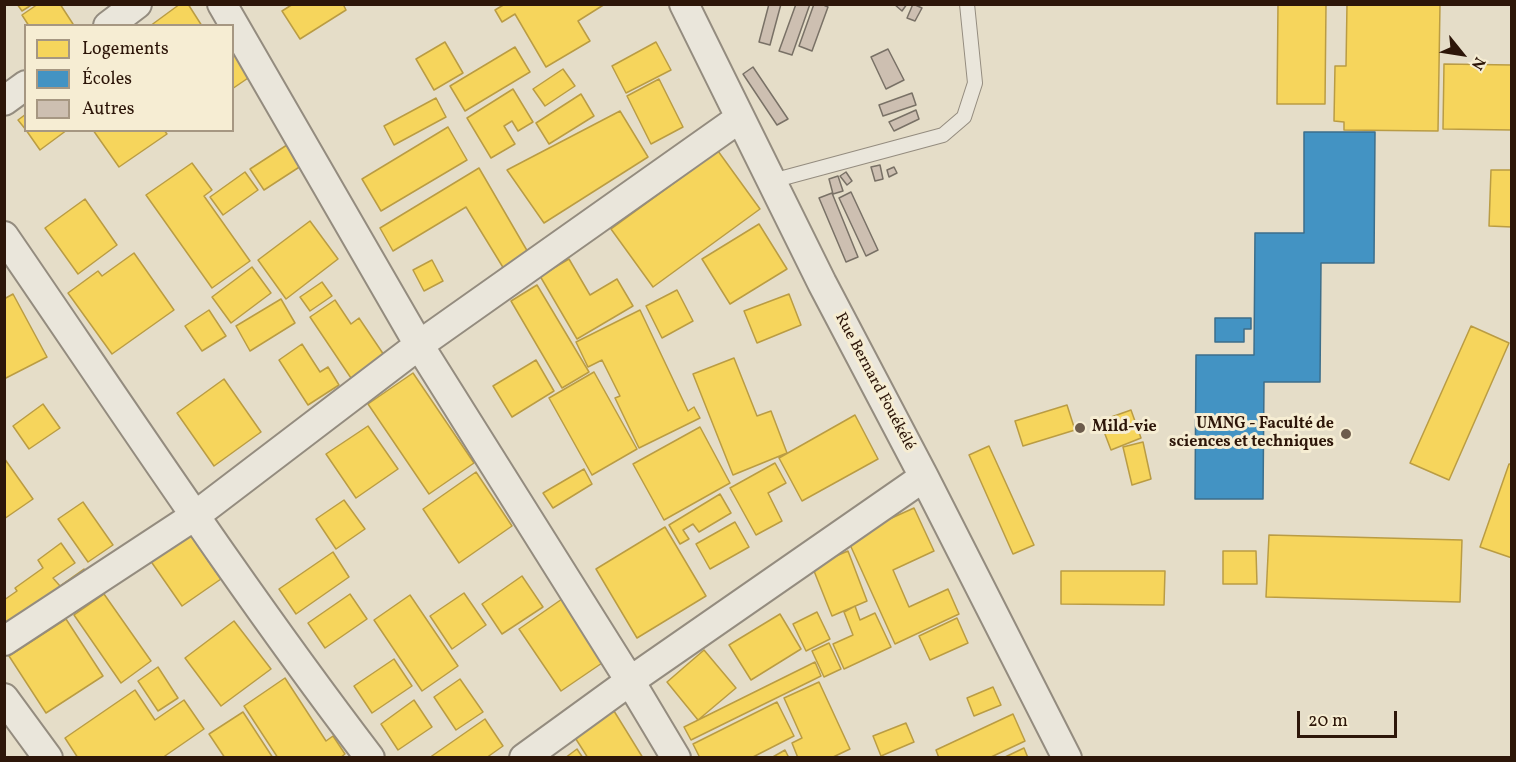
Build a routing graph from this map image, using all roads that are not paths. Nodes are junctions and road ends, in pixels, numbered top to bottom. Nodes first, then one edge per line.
1 (136, 4) edge
2 (222, 4) edge
3 (684, 4) edge
4 (967, 4) edge
5 (111, 24) edge
6 (234, 24) edge
7 (234, 25) edge
8 (24, 86) edge
9 (4, 101) edge
10 (740, 118) junction
11 (772, 182) junction
12 (4, 236) edge
13 (419, 345) junction
14 (924, 477) junction
15 (196, 515) junction
16 (4, 641) edge
17 (630, 681) junction
18 (4, 698) edge
19 (48, 758) edge
20 (370, 758) edge
21 (524, 758) edge
22 (676, 758) edge
23 (1067, 758) edge

1 - 5 street
2 - 6 street
3 - 10 street, Rue Bernard Fouékélé
4 - 11 lane
7 - 13 street
8 - 9 street
10 - 11 street, Rue Bernard Fouékélé
10 - 13 street
11 - 14 street, Rue Bernard Fouékélé
12 - 15 street
13 - 15 street
13 - 17 street
14 - 17 street
14 - 23 street, Rue Bernard Fouékélé
15 - 16 street
15 - 20 street
17 - 21 street
17 - 22 street
18 - 19 street

